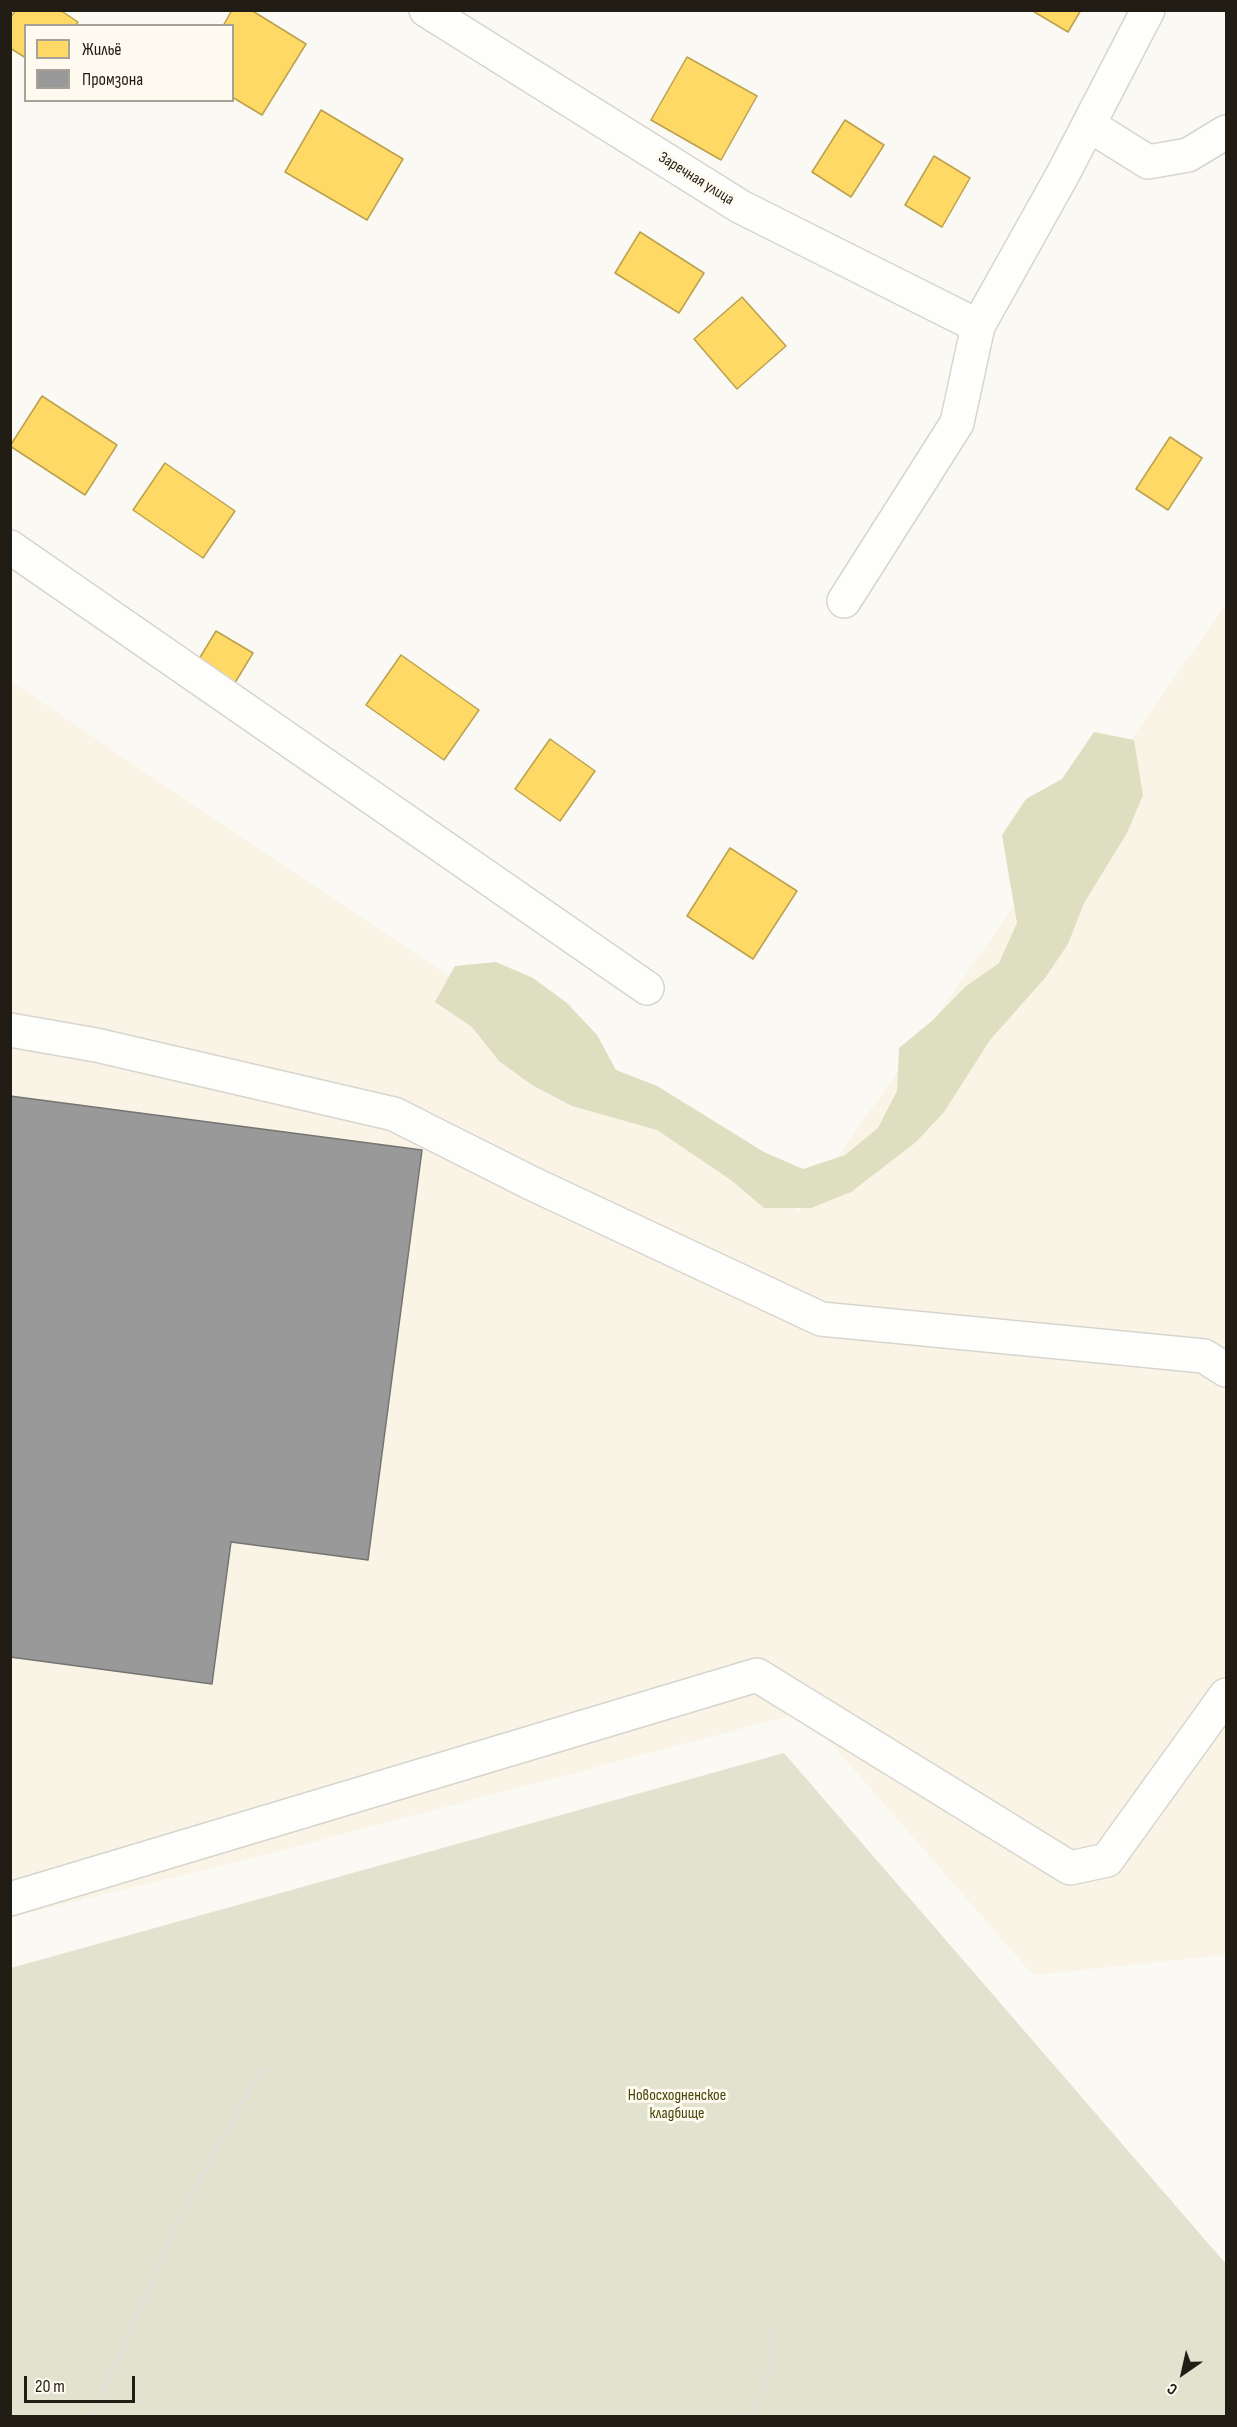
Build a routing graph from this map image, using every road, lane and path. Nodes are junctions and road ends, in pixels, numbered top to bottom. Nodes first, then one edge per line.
1 (426, 10) edge
2 (1148, 10) edge
3 (1089, 125) junction
4 (1227, 132) edge
5 (978, 326) junction
6 (10, 547) edge
7 (844, 601) dead end
8 (647, 988) dead end
9 (10, 1030) edge
10 (1227, 1370) edge
11 (1227, 1695) edge
12 (10, 1899) edge
13 (261, 2069) dead end
14 (774, 2328) dead end
15 (93, 2416) edge
16 (751, 2416) edge

1 - 5 street, Заречная улица
2 - 3 street
3 - 4 street
3 - 5 street
5 - 7 street
6 - 8 street
9 - 10 street
11 - 12 street
13 - 15 path
14 - 16 path

